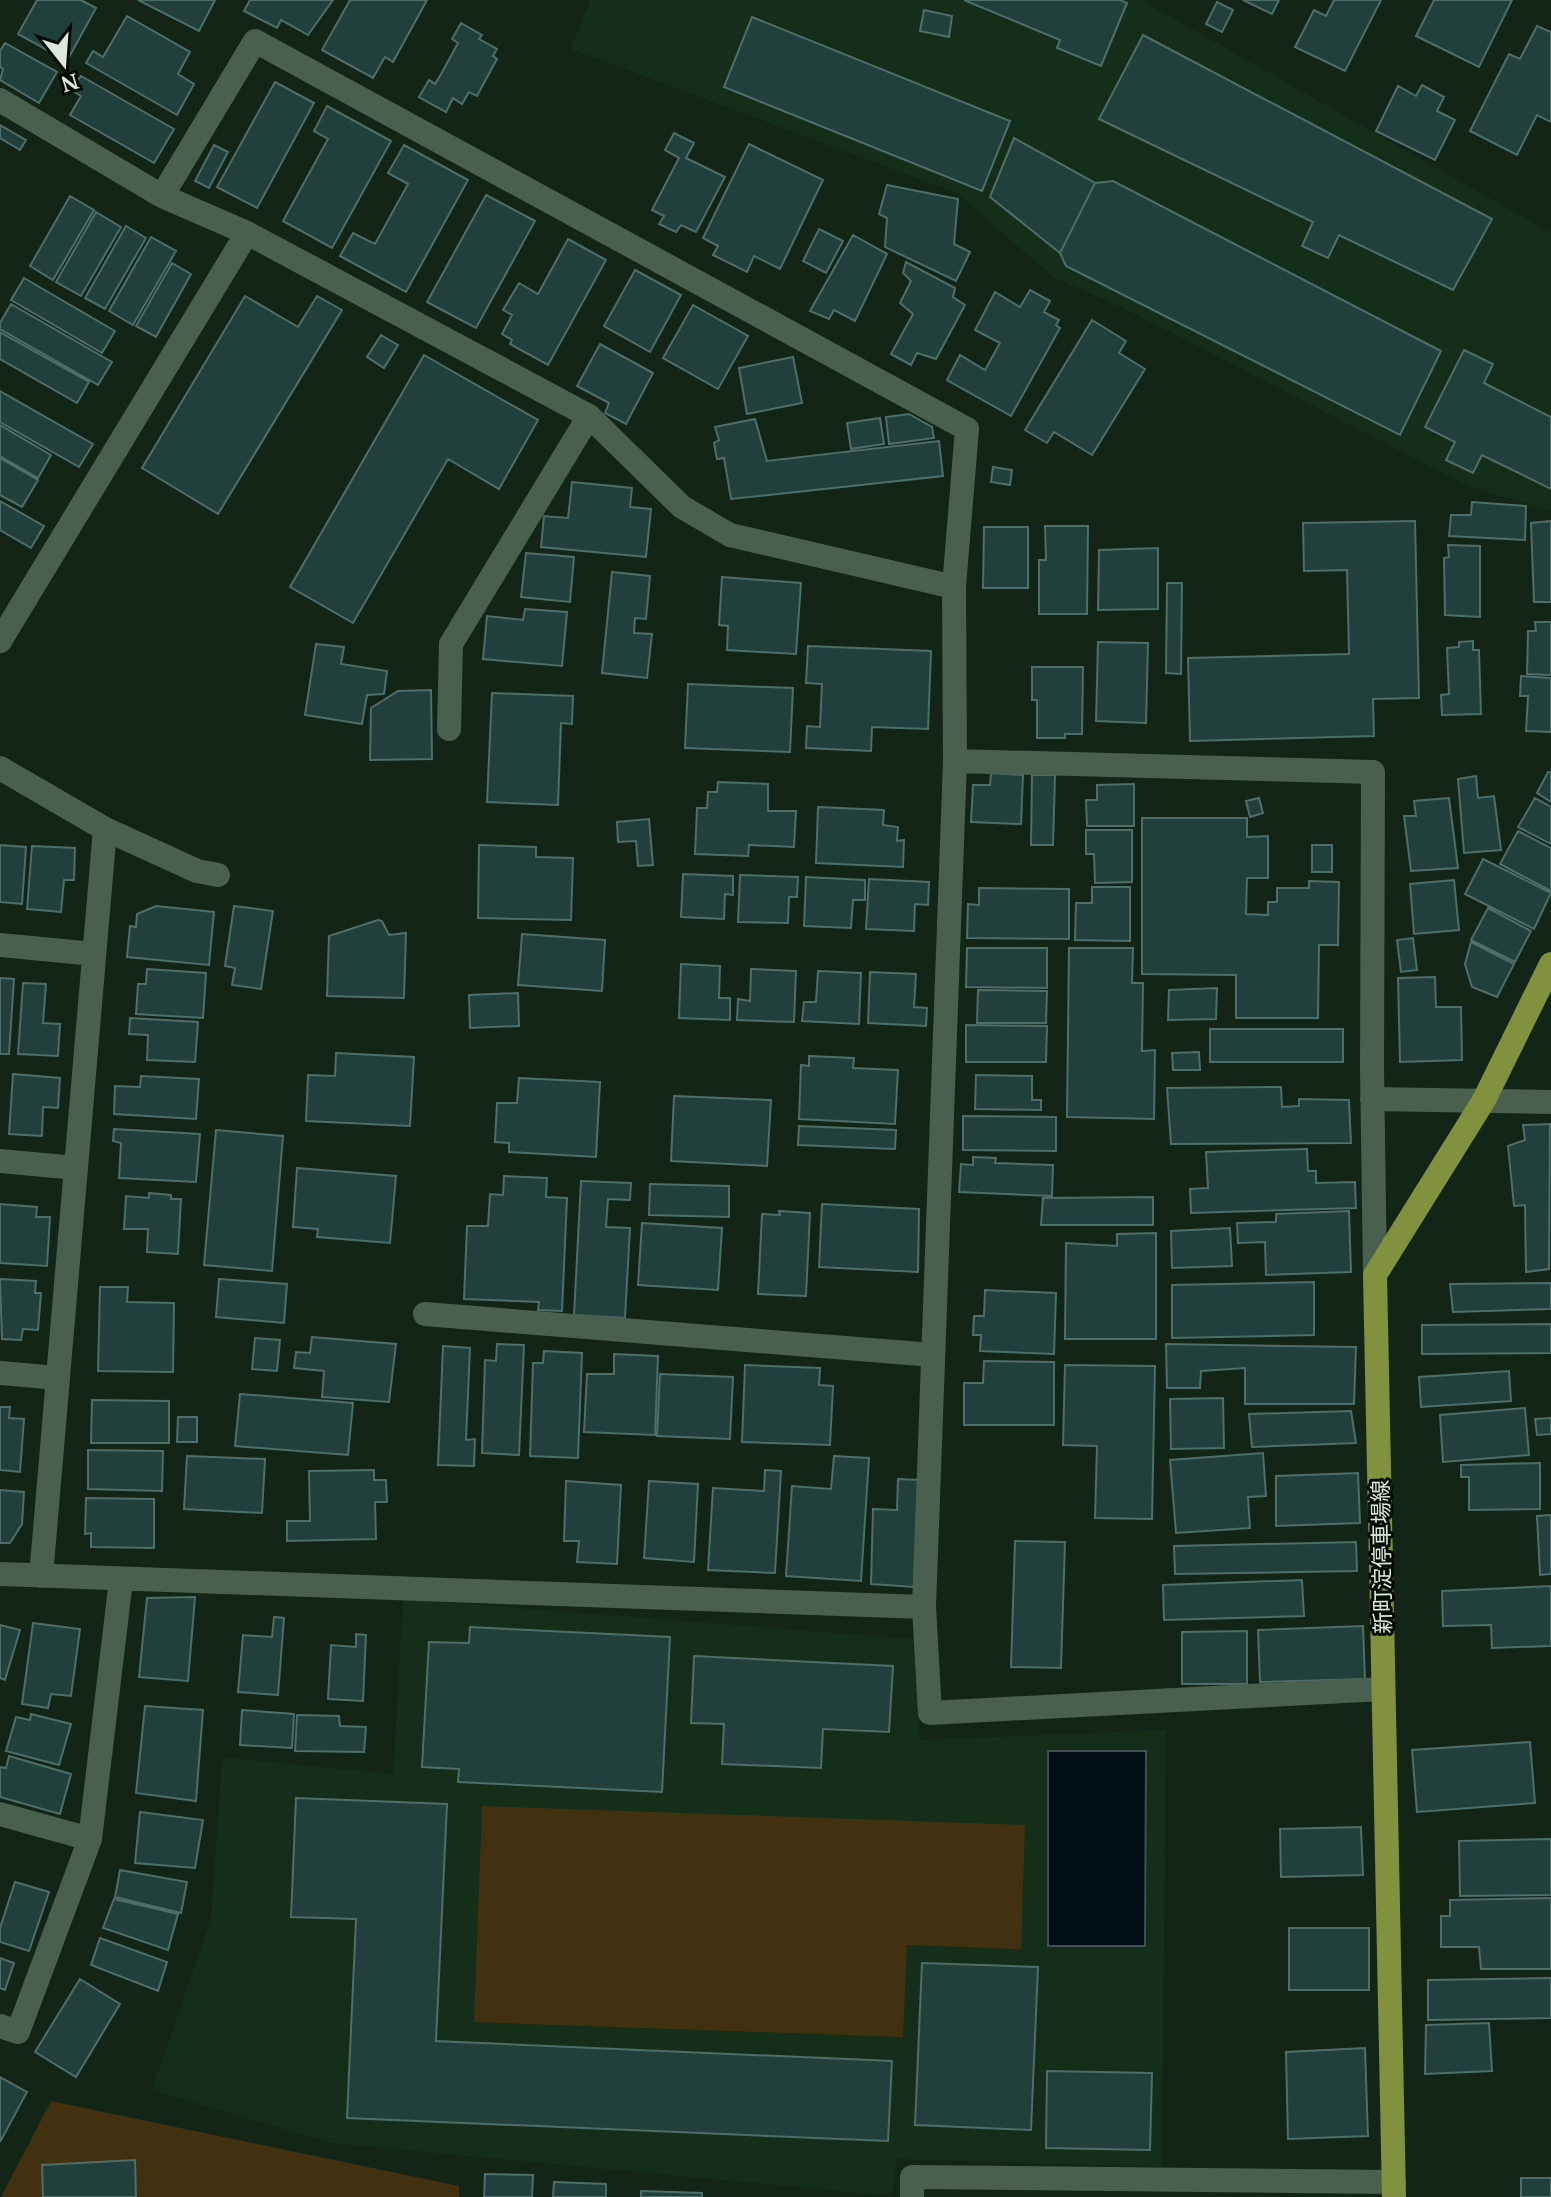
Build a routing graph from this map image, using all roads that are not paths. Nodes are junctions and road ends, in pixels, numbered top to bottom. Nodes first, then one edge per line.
1 (0, 100) edge
2 (162, 196) junction
3 (247, 233) junction
4 (589, 416) junction
5 (954, 587) junction
6 (0, 641) edge
7 (449, 729) dead end
8 (955, 761) junction
9 (0, 768) edge
10 (105, 829) junction
11 (218, 875) dead end
12 (0, 945) edge
13 (94, 954) junction
14 (1551, 964) edge
15 (1372, 1099) junction
16 (1484, 1100) junction
17 (1551, 1102) edge
18 (0, 1161) edge
19 (76, 1168) junction
20 (1375, 1275) junction
21 (425, 1314) dead end
22 (933, 1355) junction
23 (0, 1373) edge
24 (58, 1378) junction
25 (0, 1574) edge
26 (41, 1576) junction
27 (121, 1580) junction
28 (924, 1607) junction
29 (1383, 1689) junction
30 (0, 1814) edge
31 (90, 1839) junction
32 (0, 2026) edge
33 (1394, 2190) edge
34 (912, 2197) edge

1 - 2 street
2 - 3 street
2 - 5 street
3 - 4 street
3 - 6 street
4 - 5 street
4 - 7 street
5 - 8 street
8 - 15 street
8 - 22 street
9 - 10 street
10 - 11 street
10 - 13 street
12 - 13 street
13 - 19 street
14 - 16 main road
15 - 16 street
15 - 20 street
16 - 17 street
16 - 20 main road
18 - 19 street
19 - 24 street
20 - 29 main road, 新町淀停車場線
21 - 22 street
22 - 28 street
23 - 24 street
24 - 26 street
25 - 26 street
26 - 27 street
27 - 28 street
27 - 31 street
28 - 29 street
29 - 33 main road, 新町淀停車場線
30 - 31 street
31 - 32 street
33 - 34 street

